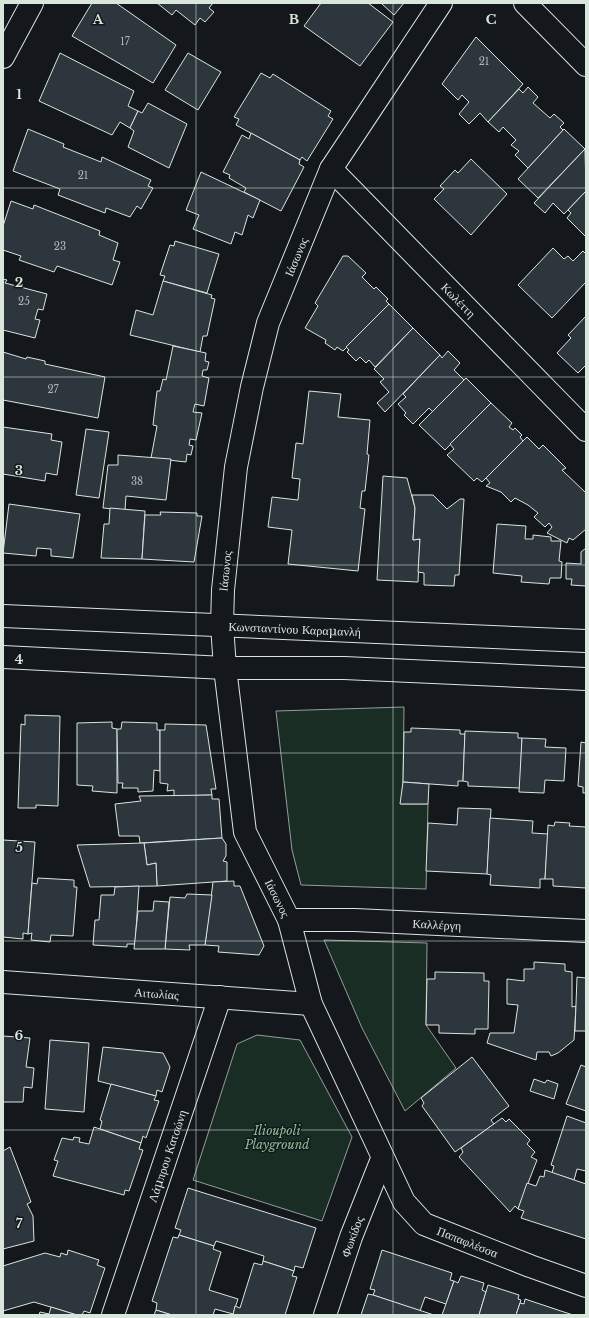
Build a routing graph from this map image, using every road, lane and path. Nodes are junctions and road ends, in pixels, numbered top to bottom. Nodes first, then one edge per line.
1 (32, 3) edge
2 (440, 3) edge
3 (526, 3) edge
4 (3, 57) edge
5 (586, 65) edge
6 (331, 169) junction
7 (586, 430) edge
8 (3, 616) edge
9 (222, 625) junction
10 (586, 641) edge
11 (3, 657) edge
12 (225, 668) junction
13 (586, 679) edge
14 (289, 920) junction
15 (586, 931) edge
16 (3, 982) edge
17 (220, 997) junction
18 (311, 1004) junction
19 (382, 1159) junction
20 (586, 1286) edge
21 (112, 1315) edge
22 (325, 1315) edge

1 - 4 street
2 - 6 street, Ιάσωνος
3 - 5 street
6 - 7 street, Κωλέττη
6 - 9 street, Ιάσωνος
8 - 9 street, Κωνσταντίνου Καραμανλή
9 - 10 street, Κωνσταντίνου Καραμανλή
9 - 12 street, Ιάσωνος
11 - 12 street
12 - 13 street
12 - 14 street, Ιάσωνος
14 - 15 street, Καλλέργη
14 - 18 street, Ιάσωνος
16 - 17 street, Αιτωλίας
17 - 18 street, Αιτωλίας
17 - 21 street, Λάμπρου Κατσώνη
18 - 19 street, Ιάσωνος
19 - 20 street, Παπαφλέσσα
19 - 22 street, Φωκίδος

